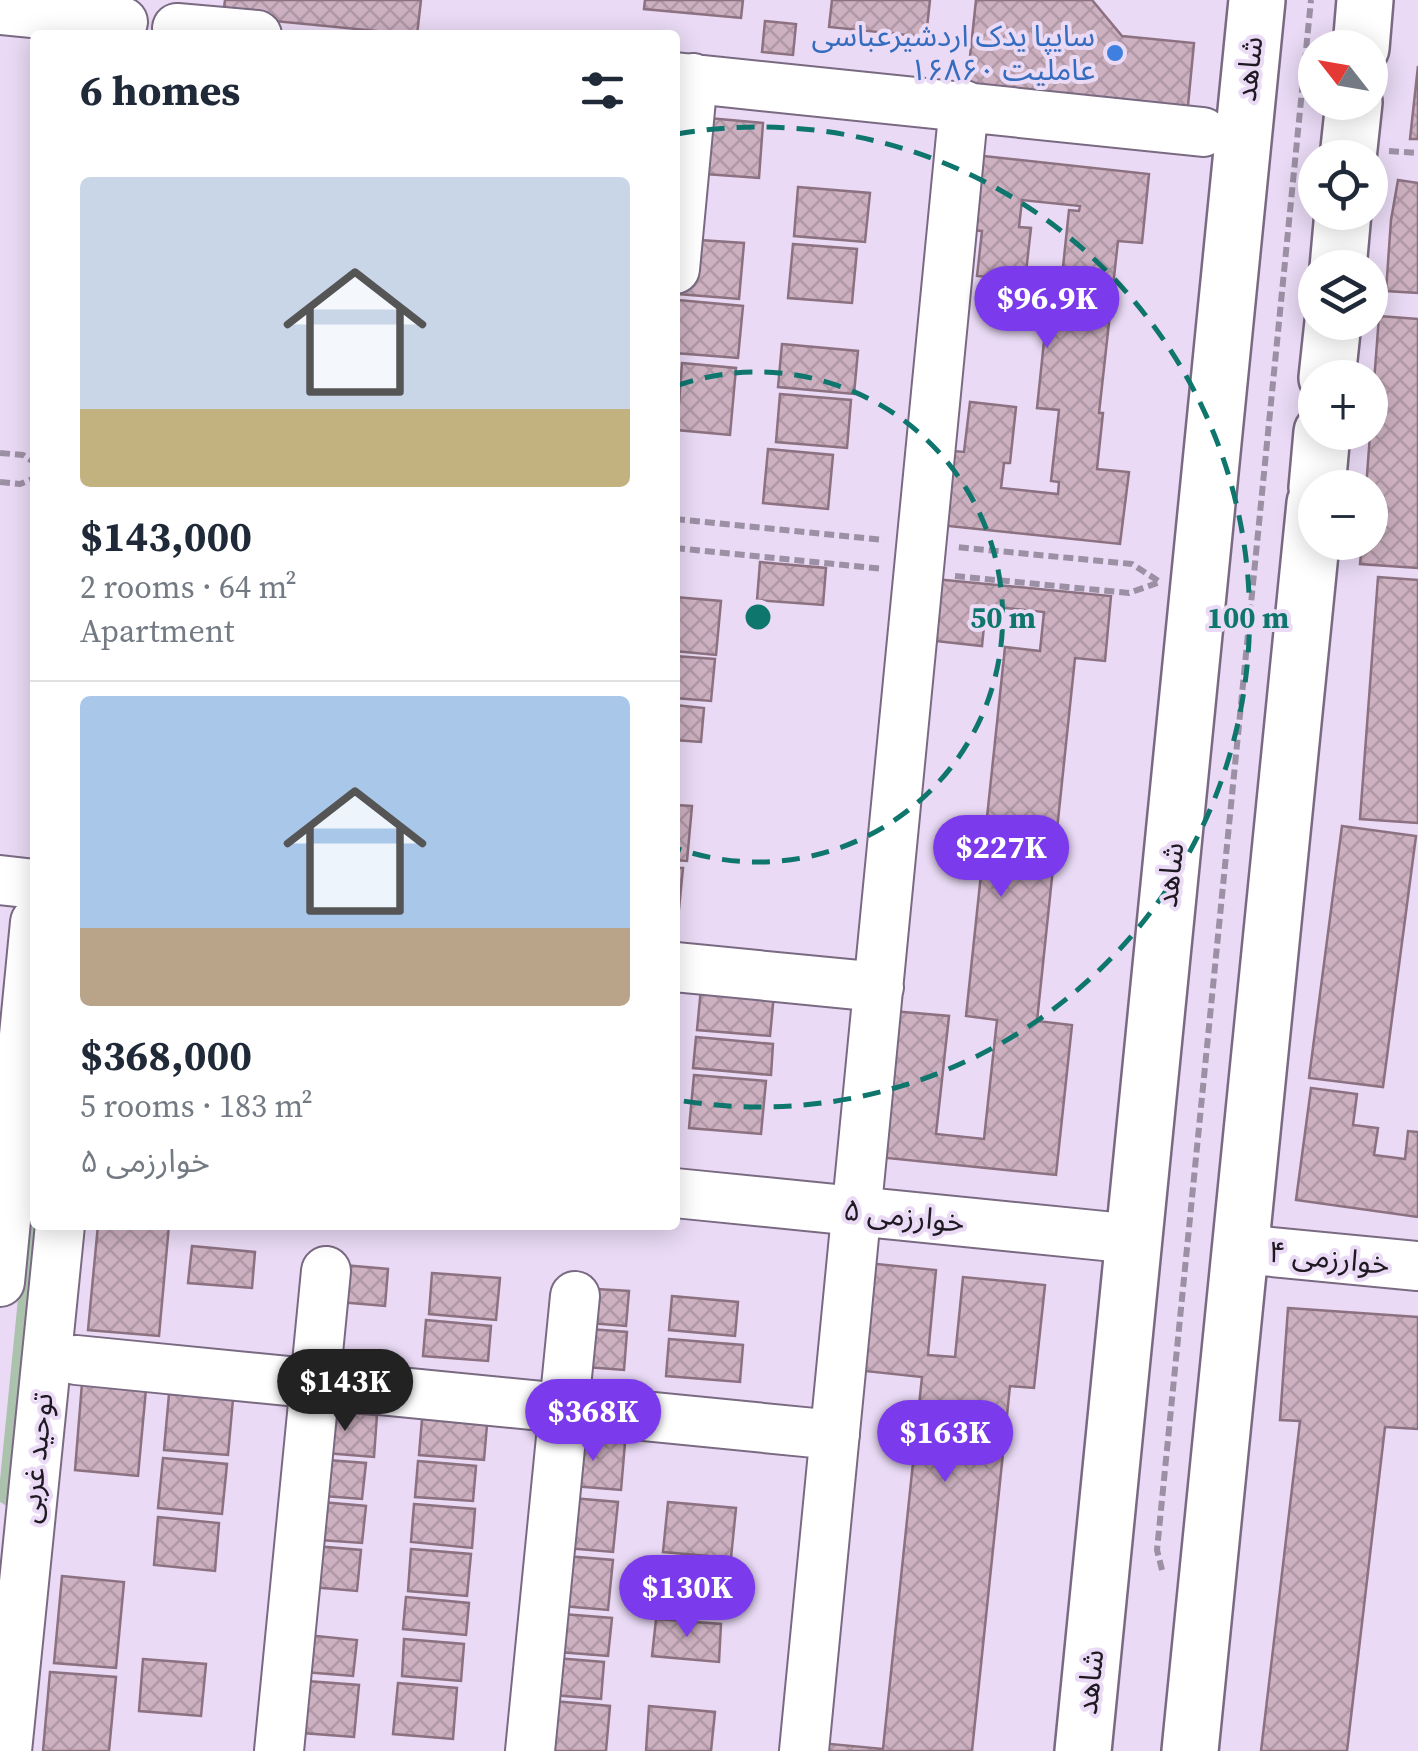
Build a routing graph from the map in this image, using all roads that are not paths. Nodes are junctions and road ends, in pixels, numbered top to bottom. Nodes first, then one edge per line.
1 (1256, 7) edge
2 (0, 10) edge
3 (124, 19) edge
4 (178, 21) edge
5 (229, 30) edge
6 (684, 78) edge
7 (964, 106) junction
8 (1203, 132) dead end
9 (680, 163) edge
10 (1309, 560) edge
11 (0, 880) edge
12 (30, 883) edge
13 (30, 960) edge
14 (680, 967) edge
15 (879, 987) junction
16 (8, 1127) edge
17 (680, 1193) edge
18 (857, 1211) junction
19 (59, 1230) edge
20 (1134, 1238) junction
21 (1241, 1249) junction
22 (1418, 1266) edge
23 (326, 1272) dead end
24 (0, 1282) edge
25 (574, 1296) dead end
26 (76, 1360) dead end
27 (315, 1384) junction
28 (564, 1408) junction
29 (835, 1435) junction
30 (6, 1745) edge
31 (279, 1751) edge
32 (530, 1751) edge
33 (804, 1751) edge
34 (1083, 1751) edge
35 (1190, 1751) edge

1 - 20 main road, شاهد
2 - 3 street
4 - 5 street
6 - 7 street
6 - 9 street
7 - 8 street
7 - 15 street
10 - 21 main road
11 - 12 street
13 - 16 street
14 - 15 street
15 - 18 street
16 - 24 street
17 - 18 street, خوارزمی ۵
18 - 20 street, خوارزمی ۵
18 - 29 street
19 - 30 street, توحید غربی
20 - 34 main road, شاهد
21 - 22 street, خوارزمی ۴
21 - 35 main road
23 - 27 street
25 - 28 street
26 - 27 street
27 - 28 street
27 - 31 street
28 - 29 street
28 - 32 street
29 - 33 street

